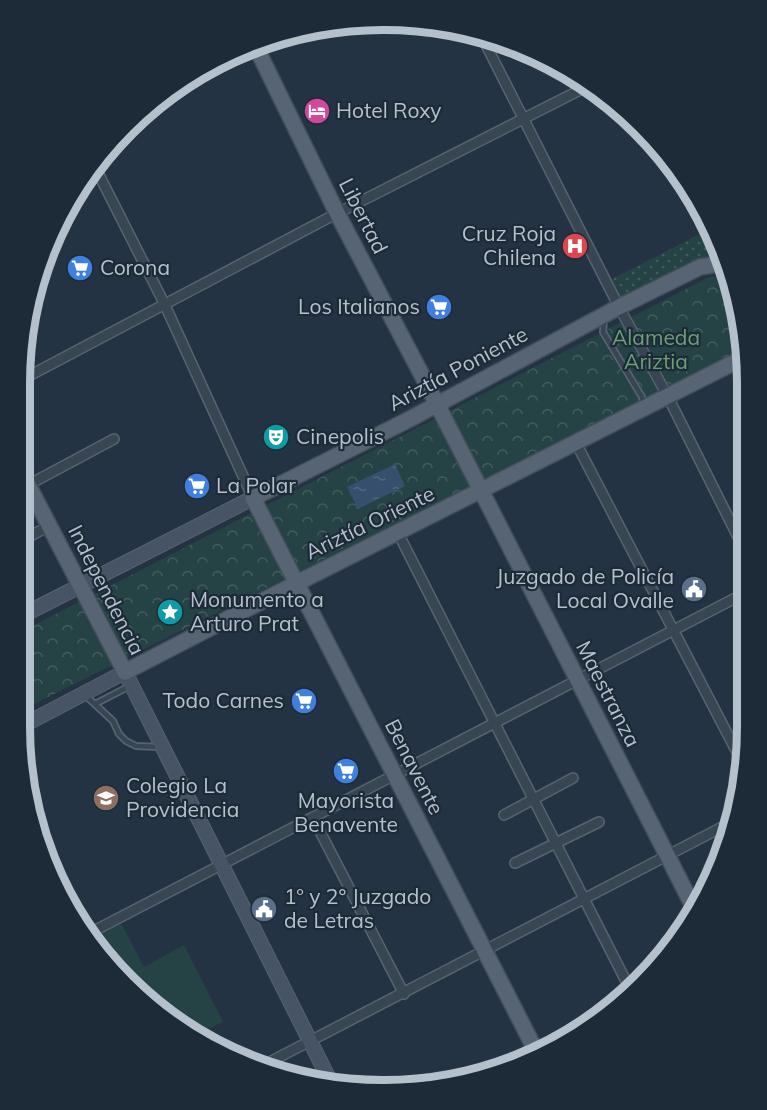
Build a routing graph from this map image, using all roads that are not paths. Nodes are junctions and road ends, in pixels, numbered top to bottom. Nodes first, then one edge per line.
1 (486, 46) edge
2 (259, 53) edge
3 (580, 90) edge
4 (523, 119) junction
5 (99, 174) edge
6 (337, 213) junction
7 (716, 264) edge
8 (164, 303) junction
9 (612, 311) junction
10 (736, 362) edge
11 (30, 375) edge
12 (668, 397) junction
13 (437, 404) junction
14 (652, 404) junction
15 (114, 439) dead end
16 (576, 443) junction
17 (30, 479) edge
18 (30, 489) edge
19 (482, 491) junction
20 (253, 498) junction
21 (49, 526) junction
22 (398, 533) junction
23 (737, 535) edge
24 (30, 536) edge
25 (297, 583) junction
26 (80, 586) junction
27 (737, 597) edge
28 (30, 611) edge
29 (673, 630) junction
30 (126, 675) junction
31 (578, 680) junction
32 (84, 694) junction
33 (94, 704) junction
34 (30, 722) edge
35 (495, 724) junction
36 (162, 746) junction
37 (736, 750) edge
38 (395, 775) junction
39 (573, 778) dead end
40 (534, 799) junction
41 (504, 815) dead end
42 (313, 818) junction
43 (599, 822) dead end
44 (722, 827) edge
45 (556, 843) junction
46 (668, 856) junction
47 (515, 864) dead end
48 (222, 865) junction
49 (584, 898) junction
50 (691, 902) edge
51 (95, 930) edge
52 (484, 950) junction
53 (627, 982) edge
54 (404, 994) junction
55 (310, 1041) junction
56 (534, 1047) edge
57 (271, 1061) edge
58 (327, 1075) edge

1 - 4 street
2 - 6 main road, Libertad
3 - 4 street
4 - 6 street
4 - 9 street
5 - 8 street
6 - 8 street
6 - 13 main road, Libertad
7 - 9 main road, Ariztía Poniente
8 - 11 street
8 - 20 street
9 - 12 street
9 - 13 main road, Ariztía Poniente
9 - 14 lane
10 - 12 main road, Ariztía Oriente
12 - 14 main road, Ariztía Oriente
12 - 23 street
13 - 19 main road, Maestranza
13 - 20 main road, Ariztía Poniente
14 - 16 main road, Ariztía Oriente
15 - 17 street
16 - 19 main road, Ariztía Oriente
16 - 29 street
18 - 21 main road, Independencia
19 - 22 main road, Ariztía Oriente
19 - 31 main road, Maestranza
20 - 25 main road, Benavente
20 - 26 main road, Ariztía Poniente
21 - 24 street, Independencia
21 - 26 main road, Independencia
22 - 25 main road, Ariztía Oriente
22 - 35 street
25 - 30 main road, Ariztía Oriente
25 - 38 main road, Benavente
26 - 28 main road, Ariztía Poniente
26 - 30 main road, Independencia
27 - 29 street
29 - 31 street
29 - 37 street
30 - 32 main road, Ariztía Oriente
30 - 33 lane
30 - 36 main road
31 - 35 street
31 - 46 main road, Maestranza
32 - 33 lane
32 - 34 main road, Ariztía Oriente
33 - 36 lane
35 - 38 street
35 - 40 street
36 - 48 main road
38 - 42 street
38 - 52 main road, Benavente
39 - 40 street
40 - 41 street
40 - 45 street
42 - 48 street
42 - 54 street
43 - 45 street
44 - 46 street
45 - 47 street
45 - 49 street
46 - 49 street
46 - 50 main road, Maestranza
48 - 51 street
48 - 55 main road
49 - 52 street
49 - 53 street
52 - 54 street
52 - 56 main road, Benavente
54 - 55 street
55 - 57 street
55 - 58 main road

